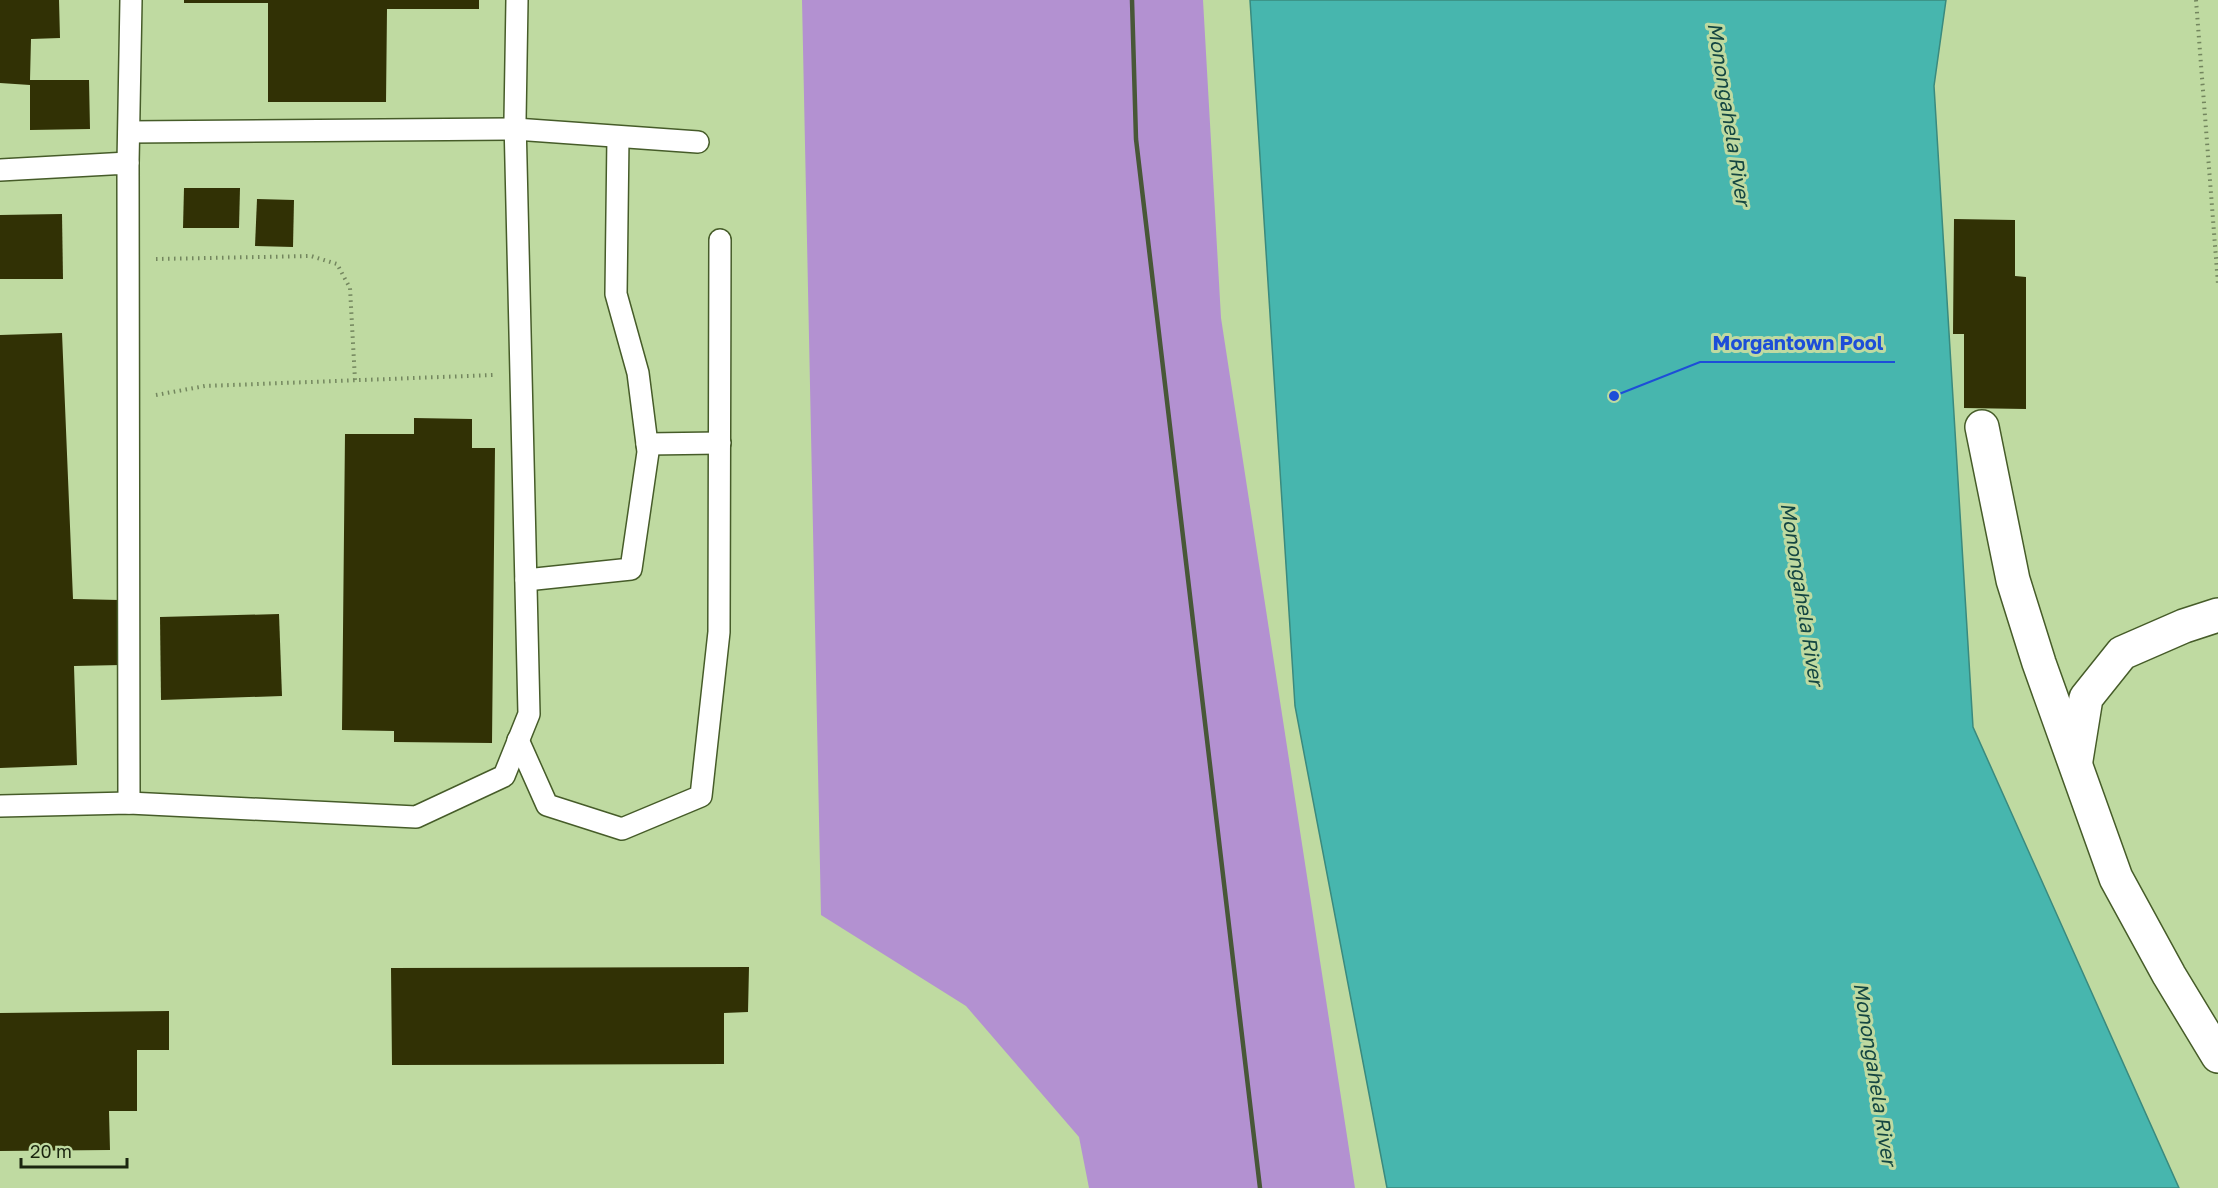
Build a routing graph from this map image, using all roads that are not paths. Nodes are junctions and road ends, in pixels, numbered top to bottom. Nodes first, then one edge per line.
1 (131, 0) edge
2 (517, 0) edge
3 (515, 129) junction
4 (129, 132) junction
5 (618, 136) junction
6 (698, 142) dead end
7 (128, 163) junction
8 (0, 170) edge
9 (720, 240) dead end
10 (1982, 428) dead end
11 (720, 443) junction
12 (647, 444) junction
13 (526, 580) junction
14 (2218, 615) edge
15 (518, 740) junction
16 (2075, 764) junction
17 (129, 802) junction
18 (0, 806) edge
19 (2218, 1056) edge

1 - 4 lane
2 - 3 lane
3 - 4 lane
3 - 5 lane
3 - 13 lane
4 - 7 lane
5 - 6 lane
5 - 12 lane
7 - 8 lane
7 - 17 lane
9 - 11 lane
10 - 16 street
11 - 12 lane
11 - 15 lane
12 - 13 lane
13 - 15 lane
14 - 16 street
15 - 17 lane
16 - 19 street
17 - 18 lane

